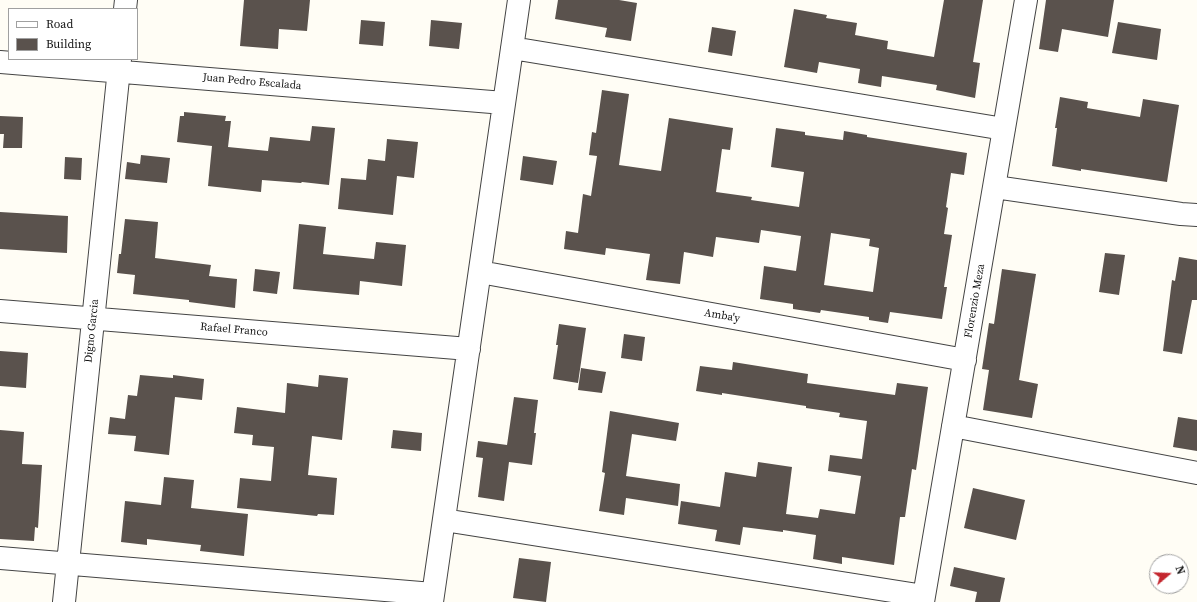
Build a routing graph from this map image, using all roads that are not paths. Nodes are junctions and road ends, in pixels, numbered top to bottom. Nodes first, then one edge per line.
1 (519, 0) edge
2 (1026, 0) edge
3 (512, 48) junction
4 (0, 62) edge
5 (119, 65) edge
6 (504, 103) junction
7 (1004, 129) junction
8 (995, 187) junction
9 (1197, 215) edge
10 (480, 272) junction
11 (0, 311) edge
12 (93, 318) junction
13 (469, 349) junction
14 (965, 360) junction
15 (953, 426) junction
16 (1197, 473) edge
17 (444, 520) junction
18 (0, 558) edge
19 (68, 564) junction
20 (433, 598) edge
21 (924, 599) edge
22 (64, 602) edge

1 - 3 street
2 - 7 street, Florenzio Meza
3 - 6 street
3 - 7 street
4 - 5 street, Juan Pedro Escalada
5 - 6 street, Juan Pedro Escalada
5 - 12 street, Digno Garcia
6 - 10 street
7 - 8 street, Florenzio Meza
8 - 9 street
8 - 14 street, Florenzio Meza
10 - 13 street
10 - 14 street, Amba'y
11 - 12 street, Rafael Franco
12 - 13 street, Rafael Franco
12 - 19 street, Digno Garcia
13 - 17 street
14 - 15 street, Florenzio Meza
15 - 16 street
15 - 21 street, Florenzio Meza
17 - 20 street
17 - 21 street
18 - 19 street
19 - 20 street
19 - 22 street, Digno Garcia

